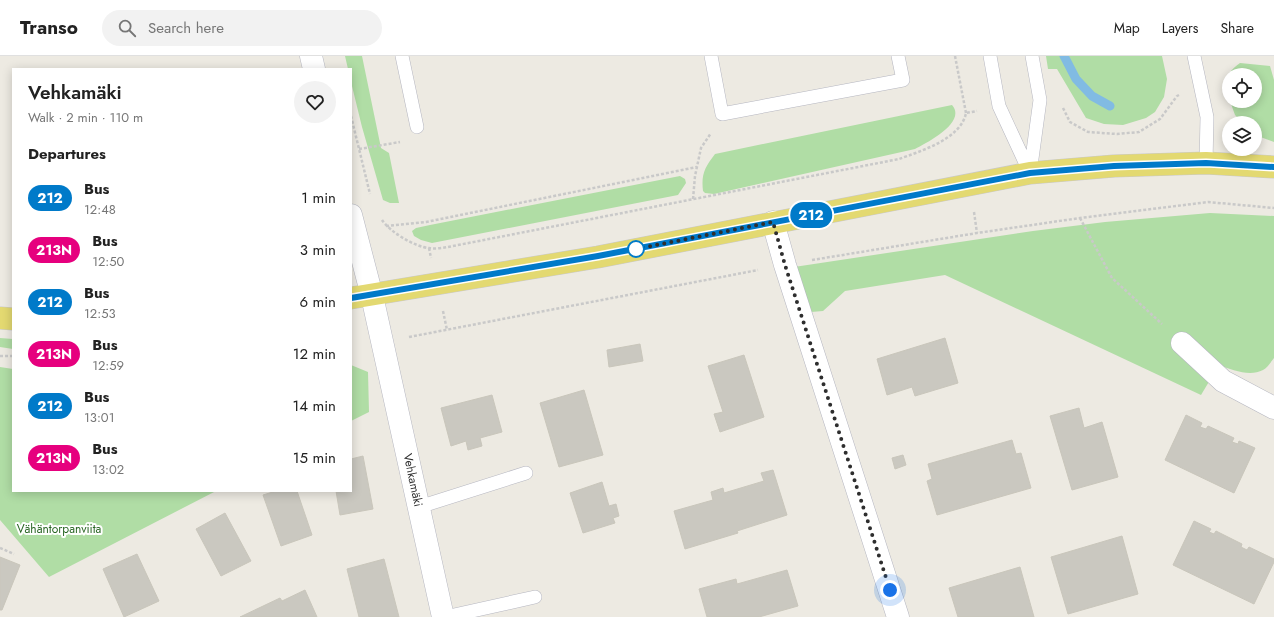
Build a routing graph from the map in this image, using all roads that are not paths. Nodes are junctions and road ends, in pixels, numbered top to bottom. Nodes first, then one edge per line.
1 (311, 56) edge
2 (402, 56) edge
3 (711, 56) edge
4 (898, 56) edge
5 (990, 56) edge
6 (1032, 56) edge
7 (1194, 56) edge
8 (314, 68) edge
9 (417, 127) road end
10 (1206, 163) junction
11 (1274, 167) edge
12 (1030, 173) junction
13 (352, 219) edge
14 (773, 222) junction
15 (372, 296) junction
16 (352, 298) edge
17 (0, 318) edge
18 (12, 319) edge
19 (1182, 343) road end
20 (1274, 408) edge
21 (526, 473) dead end
22 (419, 507) junction
23 (535, 597) dead end
24 (444, 617) edge
25 (898, 617) edge

1 - 8 street
2 - 9 lane
3 - 4 lane
5 - 12 lane
6 - 12 lane
7 - 10 lane
10 - 11 main road
10 - 12 main road
12 - 14 main road
13 - 15 street, Vehkamäki
14 - 15 main road
14 - 25 street
15 - 16 main road
15 - 22 street, Vehkamäki
17 - 18 main road
19 - 20 street
21 - 22 lane
22 - 24 street, Vehkamäki
23 - 24 lane

